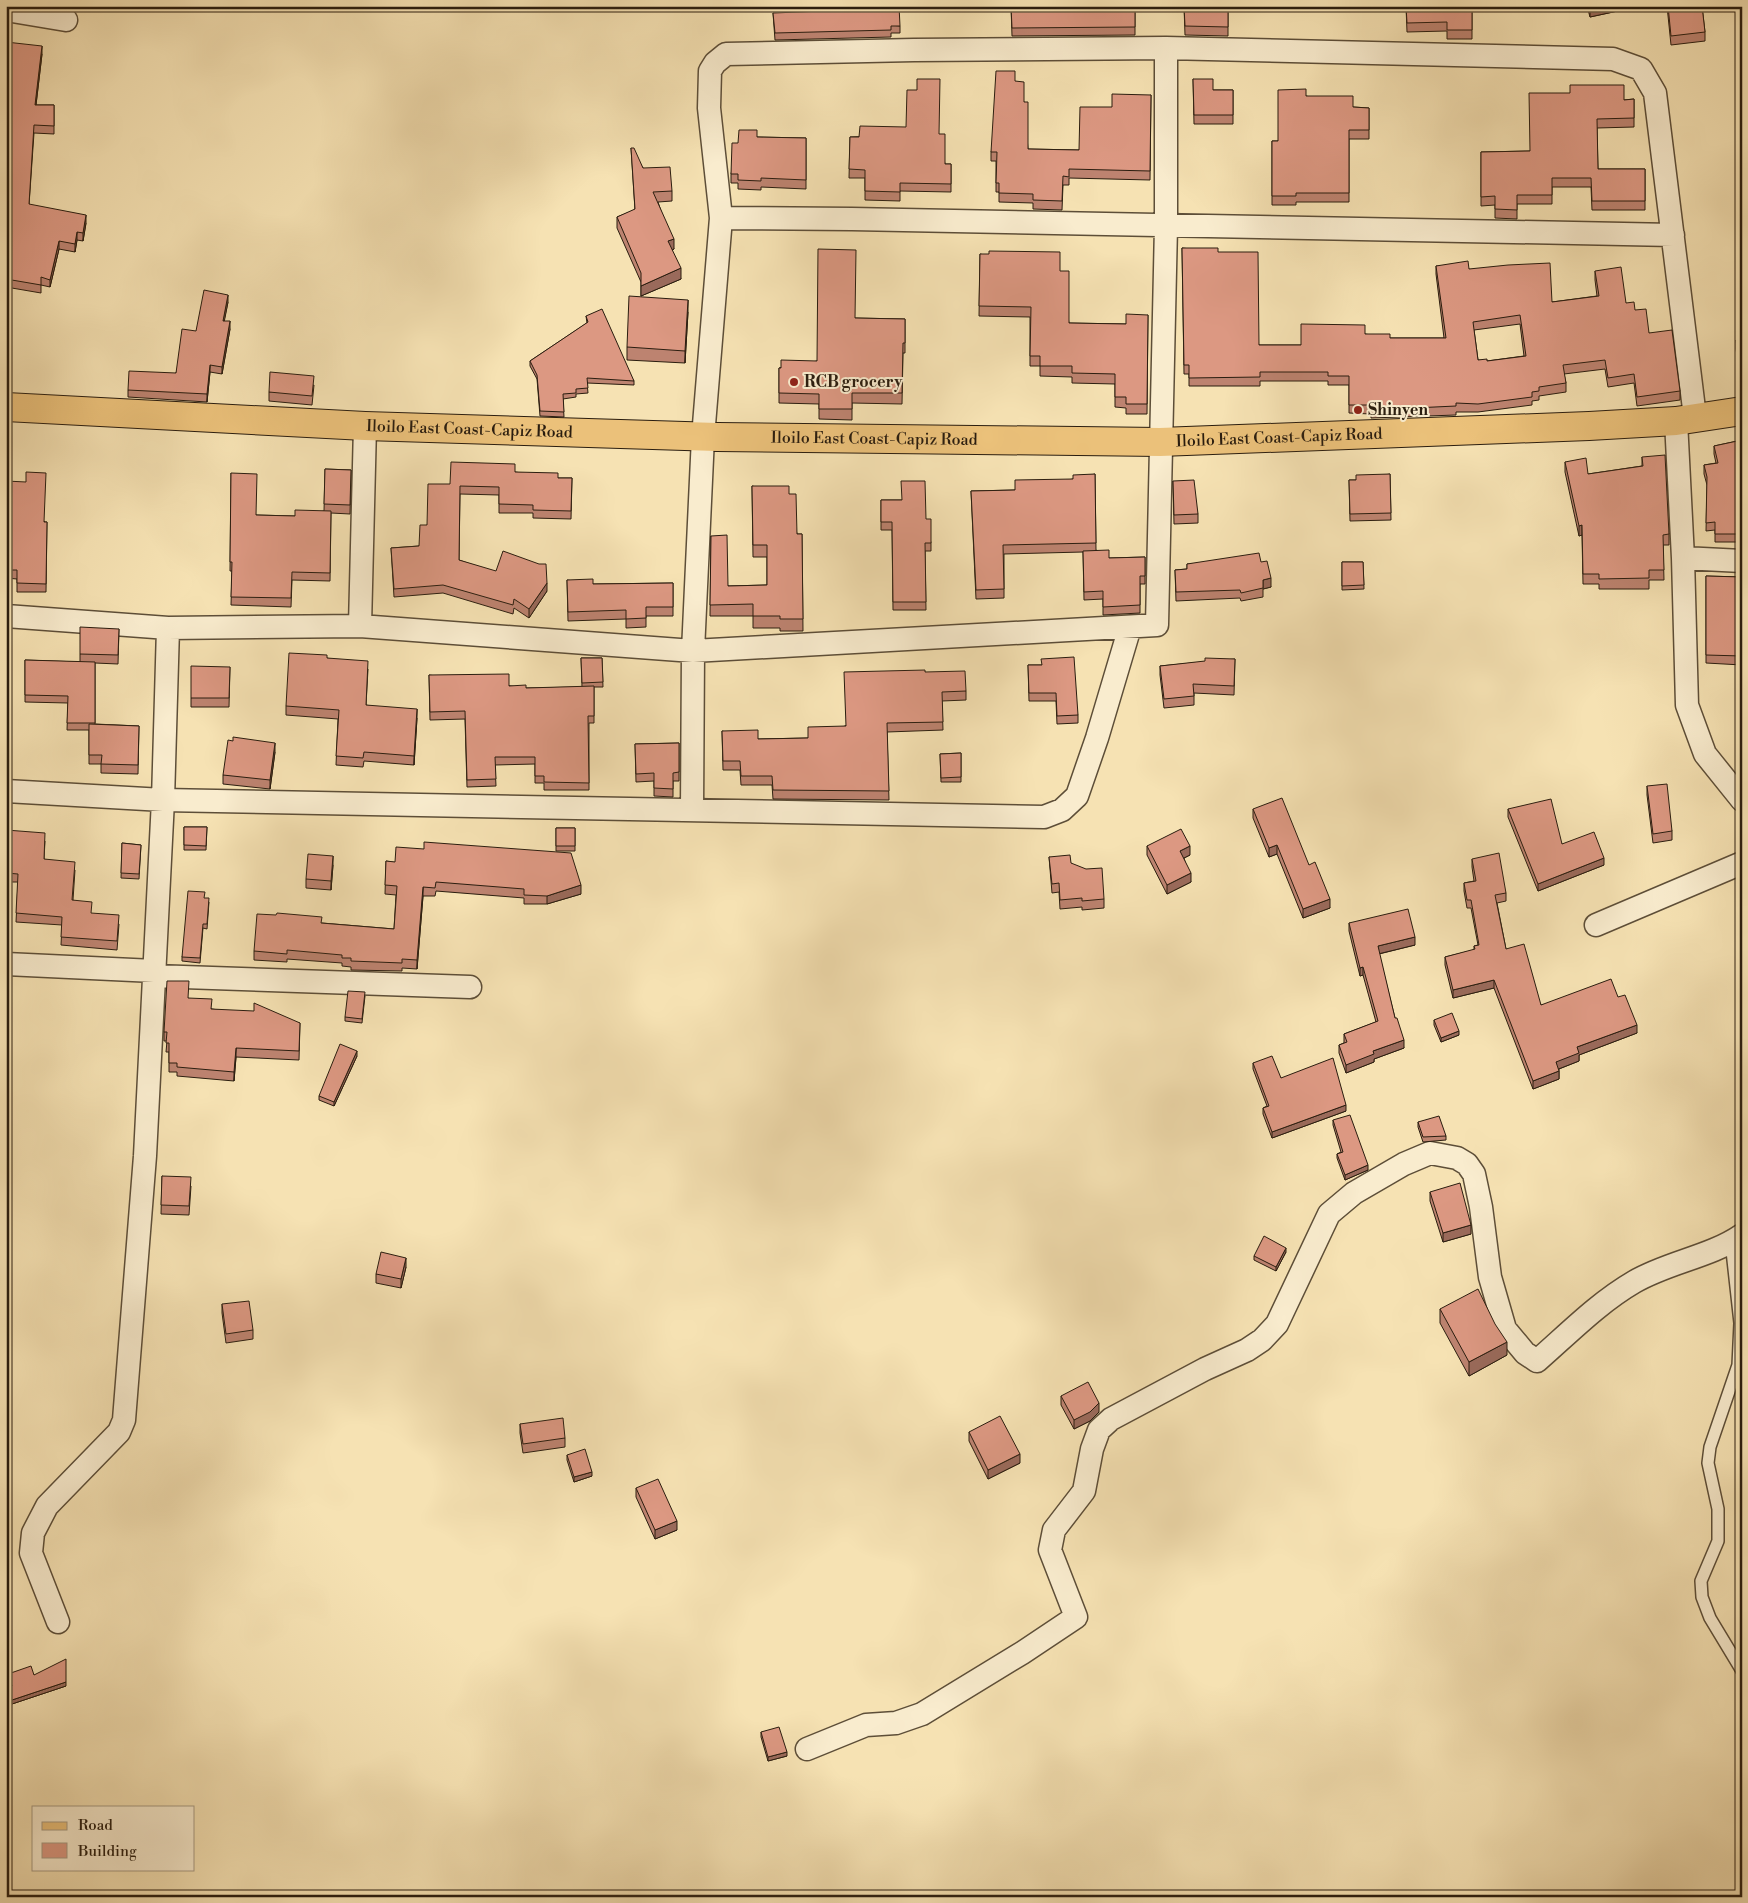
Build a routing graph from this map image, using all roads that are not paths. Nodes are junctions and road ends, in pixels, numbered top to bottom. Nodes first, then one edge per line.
1 (6, 10) edge
2 (66, 20) dead end
3 (1166, 48) junction
4 (721, 218) junction
5 (1166, 226) junction
6 (1674, 235) junction
7 (6, 407) edge
8 (1742, 411) edge
9 (1685, 419) junction
10 (365, 426) junction
11 (703, 437) junction
12 (1160, 442) junction
13 (1682, 558) junction
14 (1742, 561) edge
15 (6, 616) edge
16 (360, 626) junction
17 (1130, 627) junction
18 (168, 628) junction
19 (693, 651) junction
20 (6, 791) edge
21 (163, 800) junction
22 (1742, 800) edge
23 (692, 810) junction
24 (1742, 863) edge
25 (1596, 925) dead end
26 (6, 964) edge
27 (154, 973) junction
28 (470, 987) dead end
29 (1736, 1238) edge
30 (1740, 1366) edge
31 (58, 1622) dead end
32 (1742, 1671) edge
33 (808, 1749) dead end

1 - 2 street
3 - 4 street
3 - 5 street
3 - 6 street
4 - 5 street
4 - 11 street
5 - 6 street
5 - 12 street
6 - 9 street
7 - 10 main road, Iloilo East Coast-Capiz Road
8 - 9 main road, Iloilo East Coast-Capiz Road
9 - 12 main road, Iloilo East Coast-Capiz Road
9 - 13 street
10 - 11 main road, Iloilo East Coast-Capiz Road
10 - 16 street
11 - 12 main road, Iloilo East Coast-Capiz Road
11 - 19 street
12 - 17 street
13 - 14 street
13 - 22 street
15 - 18 street
16 - 18 street
16 - 19 street
17 - 19 street
17 - 23 street
18 - 21 street
19 - 23 street
20 - 21 street
21 - 23 street
21 - 27 street
24 - 25 street
26 - 27 street
27 - 28 street
27 - 31 street
29 - 30 lane
29 - 33 street
30 - 32 lane

